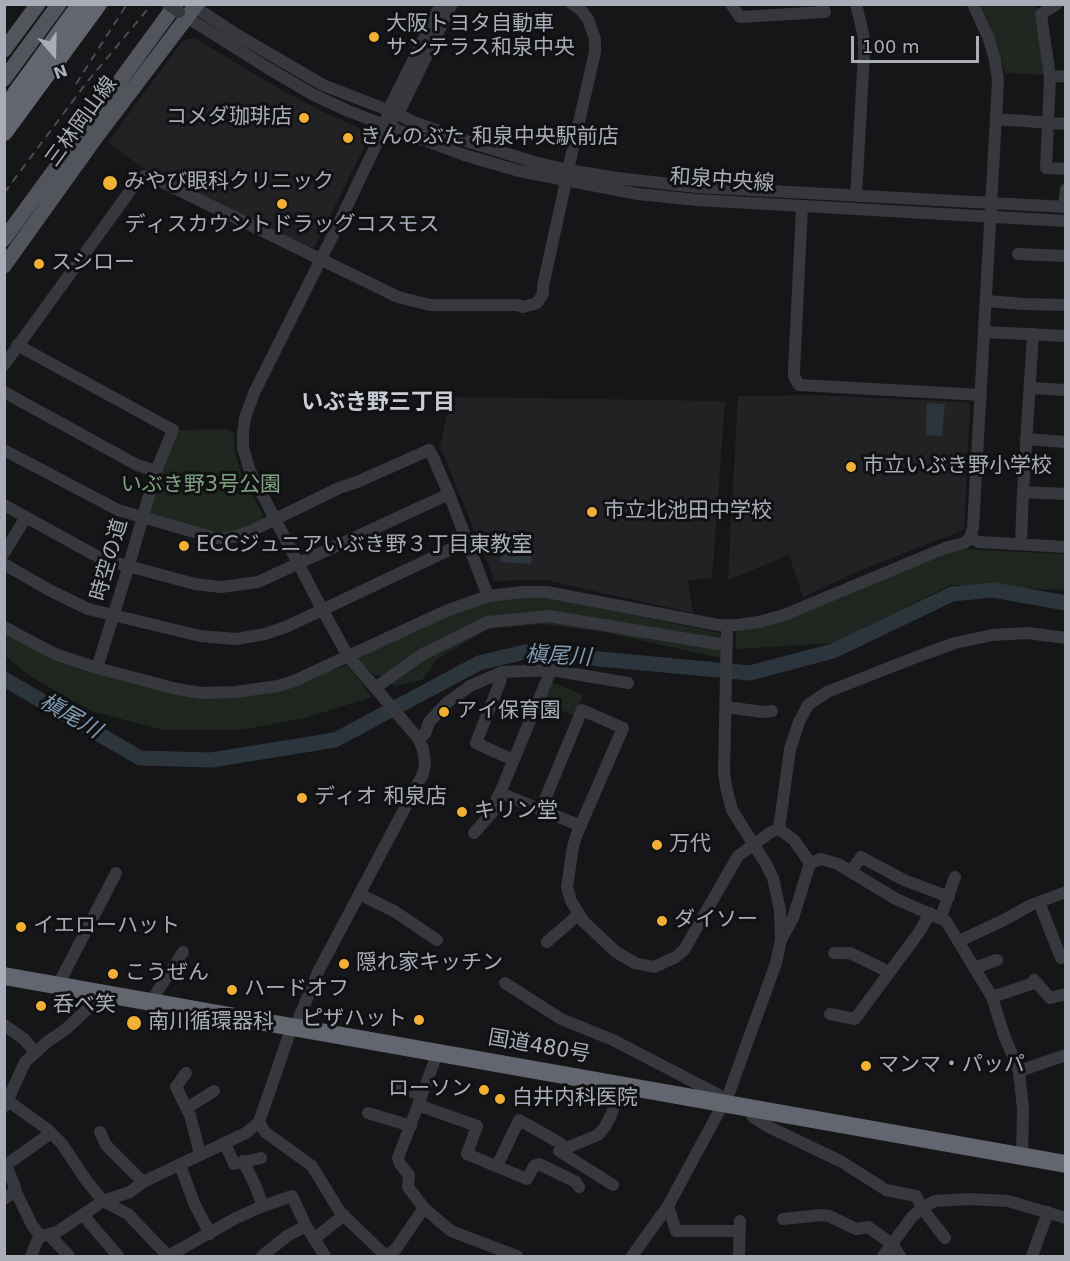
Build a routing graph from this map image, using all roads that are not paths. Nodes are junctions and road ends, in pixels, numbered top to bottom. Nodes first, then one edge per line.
1 (38, 4) edge
2 (59, 4) edge
3 (81, 4) edge
4 (98, 4) edge
5 (168, 4) edge
6 (452, 4) edge
7 (572, 4) edge
8 (731, 4) edge
9 (821, 4) edge
10 (856, 4) edge
11 (973, 4) edge
12 (1057, 4) edge
13 (436, 7) edge
14 (187, 8) edge
15 (4, 50) edge
16 (1065, 76) edge
17 (1050, 77) junction
18 (4, 79) edge
19 (4, 110) edge
20 (393, 112) junction
21 (996, 119) junction
22 (1048, 123) junction
23 (1065, 124) edge
24 (385, 126) junction
25 (4, 132) edge
26 (1065, 169) edge
27 (567, 176) junction
28 (1065, 189) edge
29 (856, 196) junction
30 (802, 207) junction
31 (1065, 207) edge
32 (990, 210) junction
33 (1065, 221) edge
34 (4, 239) edge
35 (1018, 254) dead end
36 (1065, 256) edge
37 (320, 260) junction
38 (4, 266) edge
39 (987, 301) junction
40 (1065, 305) edge
41 (985, 332) junction
42 (1034, 334) junction
43 (1065, 336) edge
44 (17, 345) junction
45 (4, 365) edge
46 (1030, 388) junction
47 (1065, 390) edge
48 (4, 392) edge
49 (981, 395) junction
50 (1026, 439) junction
51 (1065, 442) edge
52 (4, 450) edge
53 (156, 471) junction
54 (1023, 492) junction
55 (449, 494) junction
56 (1065, 494) edge
57 (4, 505) edge
58 (26, 517) junction
59 (142, 518) junction
60 (275, 519) junction
61 (970, 538) junction
62 (468, 541) junction
63 (1021, 544) junction
64 (1065, 547) edge
65 (4, 554) edge
66 (298, 563) junction
67 (4, 564) edge
68 (129, 565) junction
69 (488, 596) junction
70 (322, 609) junction
71 (114, 616) junction
72 (727, 626) junction
73 (4, 627) edge
74 (1065, 638) edge
75 (727, 644) junction
76 (348, 656) junction
77 (97, 668) junction
78 (551, 670) junction
79 (502, 672) junction
80 (628, 683) dead end
81 (377, 690) junction
82 (726, 704) junction
83 (767, 714) dead end
84 (415, 735) junction
85 (513, 760) junction
86 (500, 793) junction
87 (541, 809) junction
88 (581, 826) junction
89 (779, 829) junction
90 (480, 830) dead end
91 (754, 845) junction
92 (810, 864) junction
93 (851, 871) junction
94 (116, 873) dead end
95 (955, 877) dead end
96 (1065, 892) edge
97 (359, 894) junction
98 (949, 897) junction
99 (1039, 902) junction
100 (579, 914) junction
101 (935, 915) junction
102 (437, 940) dead end
103 (781, 940) junction
104 (960, 941) junction
105 (547, 942) dead end
106 (183, 952) dead end
107 (834, 953) dead end
108 (1061, 958) dead end
109 (997, 960) dead end
110 (974, 968) junction
111 (889, 972) junction
112 (4, 976) edge
113 (505, 983) dead end
114 (58, 985) junction
115 (101, 993) junction
116 (1065, 994) edge
117 (992, 997) junction
118 (153, 1002) junction
119 (830, 1014) dead end
120 (4, 1025) edge
121 (295, 1027) junction
122 (35, 1052) junction
123 (438, 1052) junction
124 (1065, 1055) edge
125 (1019, 1071) junction
126 (186, 1073) dead end
127 (622, 1085) junction
128 (402, 1088) dead end
129 (214, 1091) dead end
130 (420, 1100) junction
131 (6, 1101) edge
132 (724, 1103) junction
133 (187, 1108) junction
134 (750, 1108) junction
135 (369, 1111) dead end
136 (259, 1122) junction
137 (411, 1126) junction
138 (100, 1132) dead end
139 (51, 1133) junction
140 (225, 1143) junction
141 (557, 1148) junction
142 (200, 1154) junction
143 (1022, 1156) junction
144 (261, 1158) dead end
145 (243, 1161) junction
146 (1065, 1164) edge
147 (180, 1165) junction
148 (497, 1166) junction
149 (143, 1182) junction
150 (613, 1185) dead end
151 (579, 1187) dead end
152 (15, 1190) junction
153 (4, 1199) edge
154 (103, 1201) junction
155 (263, 1206) junction
156 (668, 1206) junction
157 (424, 1208) junction
158 (922, 1208) junction
159 (1048, 1212) junction
160 (82, 1215) junction
161 (344, 1215) junction
162 (1065, 1218) edge
163 (783, 1219) dead end
164 (306, 1226) junction
165 (210, 1233) junction
166 (45, 1236) junction
167 (945, 1238) dead end
168 (314, 1239) junction
169 (892, 1244) junction
170 (492, 1253) edge
171 (385, 1256) edge
172 (30, 1257) edge
173 (69, 1257) edge
174 (118, 1257) edge
175 (168, 1257) edge
176 (262, 1257) edge
177 (325, 1257) edge
178 (518, 1257) edge
179 (632, 1257) edge
180 (739, 1257) edge
181 (883, 1257) edge
182 (900, 1257) edge
183 (1032, 1257) edge

1 - 15 main road
2 - 18 main road
3 - 19 highway
4 - 25 highway
5 - 14 street, bridge
6 - 20 street
7 - 27 street
8 - 9 street
10 - 29 street
11 - 21 street
12 - 17 street
13 - 20 street
14 - 20 street, 和泉中央線
14 - 24 street, 和泉中央線
14 - 34 main road, 三林岡山線
14 - 38 main road, 三林岡山線
16 - 17 street
17 - 22 street
20 - 24 street
20 - 27 street, 和泉中央線
21 - 22 street
21 - 32 street
22 - 23 street
22 - 26 street
24 - 27 street, 和泉中央線
24 - 37 street
27 - 29 street, 和泉中央線
27 - 30 street, 和泉中央線
27 - 37 street
28 - 31 street
29 - 32 street, 和泉中央線
30 - 32 street, 和泉中央線
30 - 49 street
31 - 32 street, 和泉中央線
32 - 33 street, 和泉中央線
32 - 39 street
35 - 36 street
37 - 44 street
37 - 60 street
39 - 40 street
39 - 41 street
41 - 42 street
41 - 49 street
42 - 43 street
42 - 46 street
44 - 45 street
44 - 53 street, 時空の道
46 - 47 street
46 - 50 street
48 - 53 street
49 - 61 street
50 - 51 street
50 - 54 street
52 - 59 street
53 - 59 street, 時空の道
54 - 56 street
54 - 63 street
55 - 60 street
55 - 62 street
55 - 66 street
57 - 58 street
58 - 65 street
58 - 68 street
59 - 60 street
59 - 68 street, 時空の道
60 - 66 street
61 - 63 street
61 - 72 street
62 - 69 street
62 - 70 street
63 - 64 street
66 - 68 street
66 - 70 street
67 - 71 street
68 - 71 street, 時空の道
69 - 72 street
69 - 76 street
70 - 71 street
70 - 76 street
71 - 77 street, 時空の道
72 - 75 street
73 - 77 street
74 - 89 street
75 - 81 street
75 - 82 street
76 - 77 street
76 - 81 street
78 - 79 street
78 - 80 street
78 - 85 street
79 - 84 street
79 - 85 street
81 - 84 street
82 - 83 street
82 - 91 street
84 - 97 street
85 - 86 street
86 - 87 street
86 - 90 street
87 - 88 street
87 - 88 street
88 - 100 street
89 - 91 street
89 - 92 street
91 - 100 street
91 - 103 street
92 - 93 street
92 - 103 street
93 - 98 street
93 - 101 street
94 - 114 street
95 - 98 street
96 - 99 street
97 - 102 street
97 - 121 street
98 - 101 street
99 - 104 street
99 - 108 street
100 - 105 street
101 - 104 street
101 - 111 street
103 - 132 street
104 - 110 street
106 - 118 street
107 - 111 street
109 - 110 street
110 - 117 street
111 - 119 street
112 - 114 highway, 国道480号
113 - 132 street
114 - 115 highway, 国道480号
115 - 118 highway, 国道480号
115 - 122 street
116 - 117 street
117 - 125 street
118 - 121 highway, 国道480号
120 - 122 street
121 - 123 highway, 国道480号
121 - 136 street
122 - 131 street
123 - 127 highway, 国道480号
123 - 130 street
124 - 125 street
125 - 143 street
126 - 133 street
127 - 132 highway, 国道480号
127 - 141 street
128 - 130 street
129 - 133 street
130 - 137 street
130 - 148 street
131 - 139 street
132 - 134 highway, 国道480号
132 - 156 street
133 - 142 street
134 - 143 highway, 国道480号
134 - 158 street
135 - 137 street
136 - 140 street
136 - 161 street
137 - 157 street
138 - 149 street
139 - 152 street
139 - 154 street
140 - 142 street
140 - 145 street
141 - 148 street
141 - 150 street
142 - 147 street
143 - 146 highway, 国道480号
144 - 145 street
145 - 155 street
147 - 149 street
147 - 165 street
148 - 151 street
149 - 154 street
152 - 153 street
152 - 166 street
154 - 160 street
154 - 175 street
155 - 164 street
155 - 165 street
156 - 179 street
156 - 180 street
157 - 170 street
157 - 171 street
158 - 159 street
158 - 167 street
158 - 169 street
159 - 162 street
159 - 183 street
160 - 166 street
160 - 174 street
161 - 168 street
161 - 171 street
163 - 169 street
164 - 168 street
164 - 176 street
165 - 175 street
166 - 172 street
166 - 173 street
168 - 177 street
169 - 181 street
169 - 182 street
170 - 178 street

